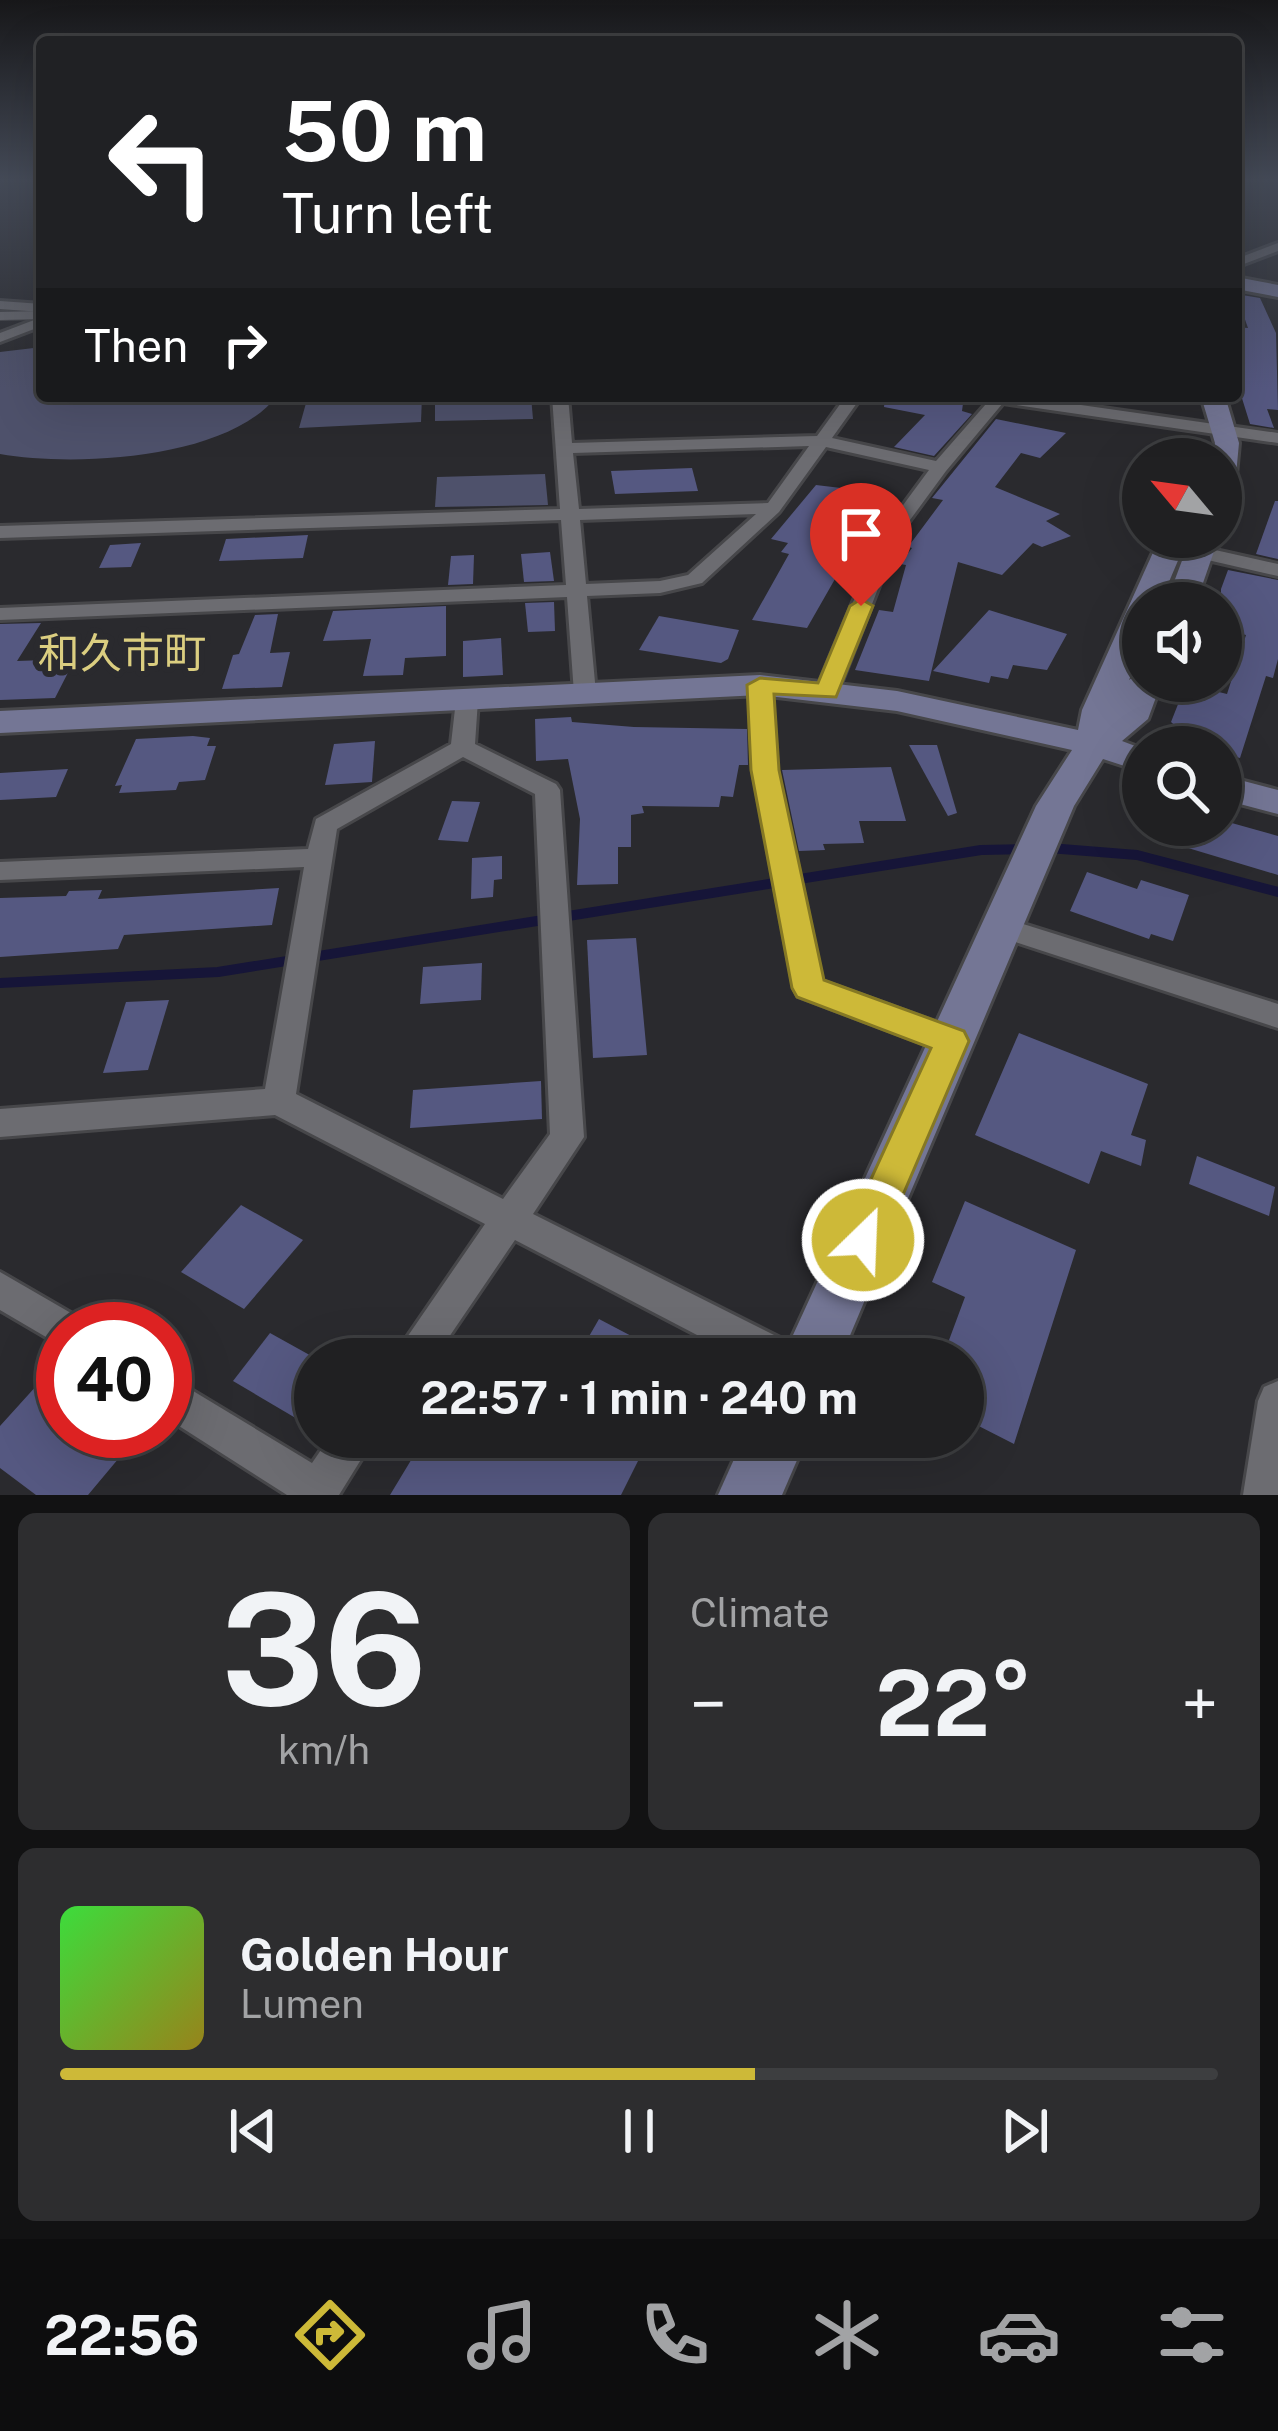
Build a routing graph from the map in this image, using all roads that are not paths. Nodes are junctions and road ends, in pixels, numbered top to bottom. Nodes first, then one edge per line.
1 (1242, 283) edge
2 (1278, 288) edge
3 (0, 295) edge
4 (36, 295) edge
5 (0, 305) edge
6 (36, 314) edge
7 (36, 315) edge
8 (0, 316) edge
9 (36, 318) edge
10 (0, 338) edge
11 (560, 402) edge
12 (850, 402) edge
13 (996, 402) edge
14 (1031, 402) edge
15 (1197, 402) edge
16 (1213, 402) edge
17 (1214, 431) junction
18 (1211, 438) edge
19 (1216, 438) edge
20 (1278, 438) edge
21 (821, 441) junction
22 (563, 448) junction
23 (940, 467) junction
24 (773, 508) junction
25 (567, 512) junction
26 (0, 532) edge
27 (1238, 558) edge
28 (1278, 570) edge
29 (575, 590) junction
30 (0, 614) edge
31 (1122, 657) edge
32 (760, 685) junction
33 (827, 691) junction
34 (585, 693) junction
35 (467, 700) junction
36 (1137, 702) edge
37 (0, 722) edge
38 (1094, 744) junction
39 (463, 747) junction
40 (1122, 754) edge
41 (1242, 793) edge
42 (1278, 802) edge
43 (317, 858) junction
44 (0, 871) edge
45 (1004, 928) junction
46 (1278, 1016) edge
47 (952, 1041) junction
48 (279, 1101) junction
49 (1, 1126) edge
50 (512, 1219) junction
51 (0, 1289) edge
52 (36, 1312) edge
53 (427, 1338) edge
54 (742, 1338) edge
55 (820, 1338) edge
56 (1278, 1401) edge
57 (192, 1412) edge
58 (341, 1458) edge
59 (766, 1458) edge
60 (316, 1493) edge
61 (749, 1495) edge
62 (1264, 1495) edge

1 - 2 street
3 - 4 street
5 - 6 street
7 - 8 lane
9 - 10 street
11 - 22 street
12 - 21 street
13 - 23 street
14 - 17 street
15 - 17 street
16 - 17 street
17 - 18 street
17 - 19 street
17 - 20 street
21 - 22 street
21 - 23 street
21 - 24 street
22 - 25 street
23 - 33 street
24 - 25 street
24 - 29 street
25 - 26 street
25 - 29 street
27 - 28 street
29 - 30 street
29 - 34 street
31 - 38 street
32 - 33 street
32 - 34 street
32 - 47 street
33 - 38 street
34 - 35 street
35 - 37 street
35 - 39 street
36 - 38 street
38 - 40 street
38 - 45 street
39 - 43 street
39 - 50 street
41 - 42 street
43 - 44 street
43 - 48 street
45 - 46 street
45 - 47 street
47 - 55 street
48 - 49 street
48 - 50 street
50 - 53 street
50 - 54 street
51 - 52 street
56 - 62 street
57 - 60 street
58 - 60 street
59 - 61 street

